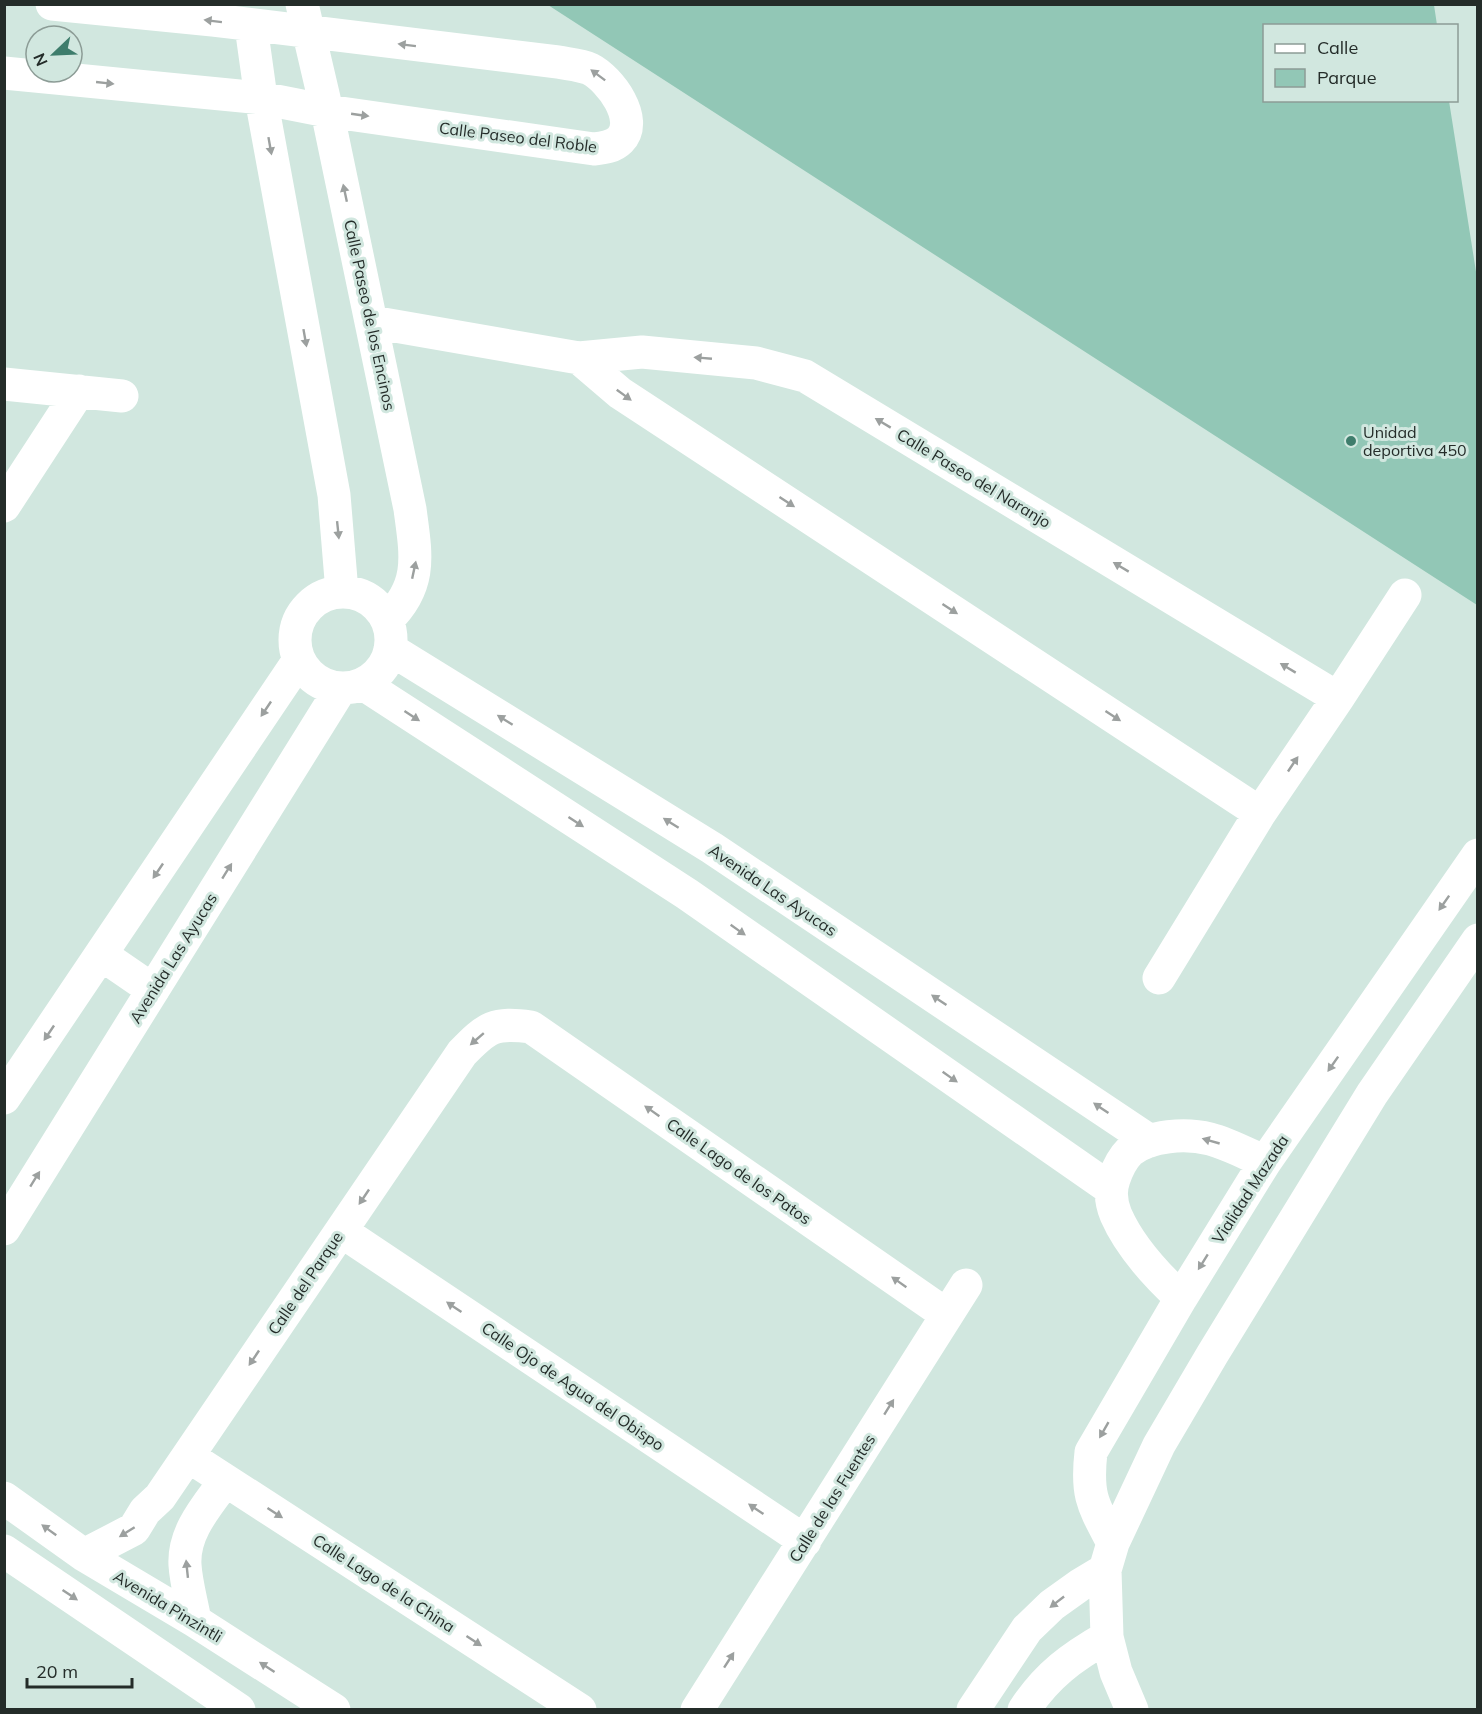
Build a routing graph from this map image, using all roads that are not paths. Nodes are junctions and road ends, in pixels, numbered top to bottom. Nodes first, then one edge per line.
1 (52, 4) edge
2 (307, 19) edge
3 (251, 26) junction
4 (4, 73) edge
5 (261, 98) junction
6 (327, 111) junction
7 (372, 322) junction
8 (579, 358) junction
9 (4, 384) edge
10 (79, 391) junction
11 (122, 396) dead end
12 (4, 506) edge
13 (342, 592) junction
14 (1405, 595) dead end
15 (389, 635) junction
16 (299, 660) junction
17 (352, 686) junction
18 (1338, 698) junction
19 (1260, 813) junction
20 (712, 848) junction
21 (1478, 855) edge
22 (687, 894) junction
23 (1478, 939) edge
24 (102, 955) junction
25 (1159, 978) dead end
26 (153, 990) junction
27 (531, 1027) joint
28 (4, 1098) edge
29 (1150, 1141) junction
30 (1265, 1162) junction
31 (1111, 1189) junction
32 (4, 1229) edge
33 (341, 1230) junction
34 (966, 1285) dead end
35 (1180, 1298) junction
36 (947, 1316) junction
37 (188, 1456) junction
38 (225, 1481) junction
39 (4, 1498) edge
40 (805, 1541) junction
41 (4, 1551) edge
42 (84, 1555) junction
43 (1109, 1556) junction
44 (195, 1621) junction
45 (1107, 1636) junction
46 (289, 1698) edge
47 (239, 1710) edge
48 (334, 1710) edge
49 (580, 1710) edge
50 (697, 1710) edge
51 (973, 1710) edge
52 (1024, 1710) edge
53 (1132, 1710) edge

3 -> 1 street, Calle Paseo del Roble
2 - 3 street, Calle Paseo del Roble
2 - 6 street, Calle Paseo de los Encinos
6 -> 2 street, Calle Paseo del Roble
3 - 5 street
4 -> 5 street, Calle Paseo del Roble
5 - 6 street, Calle Paseo del Roble
5 -> 13 street
7 -> 6 street, Calle Paseo de los Encinos
7 - 8 street, Calle Paseo del Naranjo
15 -> 7 street, Calle Paseo de los Encinos
18 -> 8 street, Calle Paseo del Naranjo
8 -> 19 street
9 - 10 street
10 - 11 street
10 - 12 street
13 - 15 street
13 - 16 street
14 - 18 street
15 - 17 street
20 -> 15 street, Avenida Las Ayucas
16 - 17 street
16 -> 24 street
17 -> 22 street
26 -> 17 street, Avenida Las Ayucas
19 -> 18 street
19 - 25 street
20 - 22 street
29 -> 20 street, Avenida Las Ayucas
21 -> 30 street, Vialidad Mazada
22 -> 31 street
23 - 43 street
24 - 26 street
24 -> 28 street
32 -> 26 street, Avenida Las Ayucas
27 -> 33 street, Calle del Parque
36 -> 27 street, Calle Lago de los Patos
30 -> 29 street
29 - 31 street
30 -> 35 street, Vialidad Mazada
31 - 35 street
33 -> 37 street, Calle del Parque
40 -> 33 street, Calle Ojo de Agua del Obispo
34 - 36 street, Calle de las Fuentes
35 -> 43 street, Vialidad Mazada
40 -> 36 street, Calle de las Fuentes
37 - 38 street, Calle Lago de la China
37 -> 42 street, Calle del Parque
44 -> 38 street
38 -> 49 street, Calle Lago de la China
42 -> 39 street, Avenida Pinzintli
50 -> 40 street, Calle de las Fuentes
41 -> 47 street
42 - 44 street, Avenida Pinzintli
43 - 45 street
43 -> 51 street
46 -> 44 street, Avenida Pinzintli
45 - 52 street
45 - 53 street
46 - 48 street, Avenida Pinzintli

